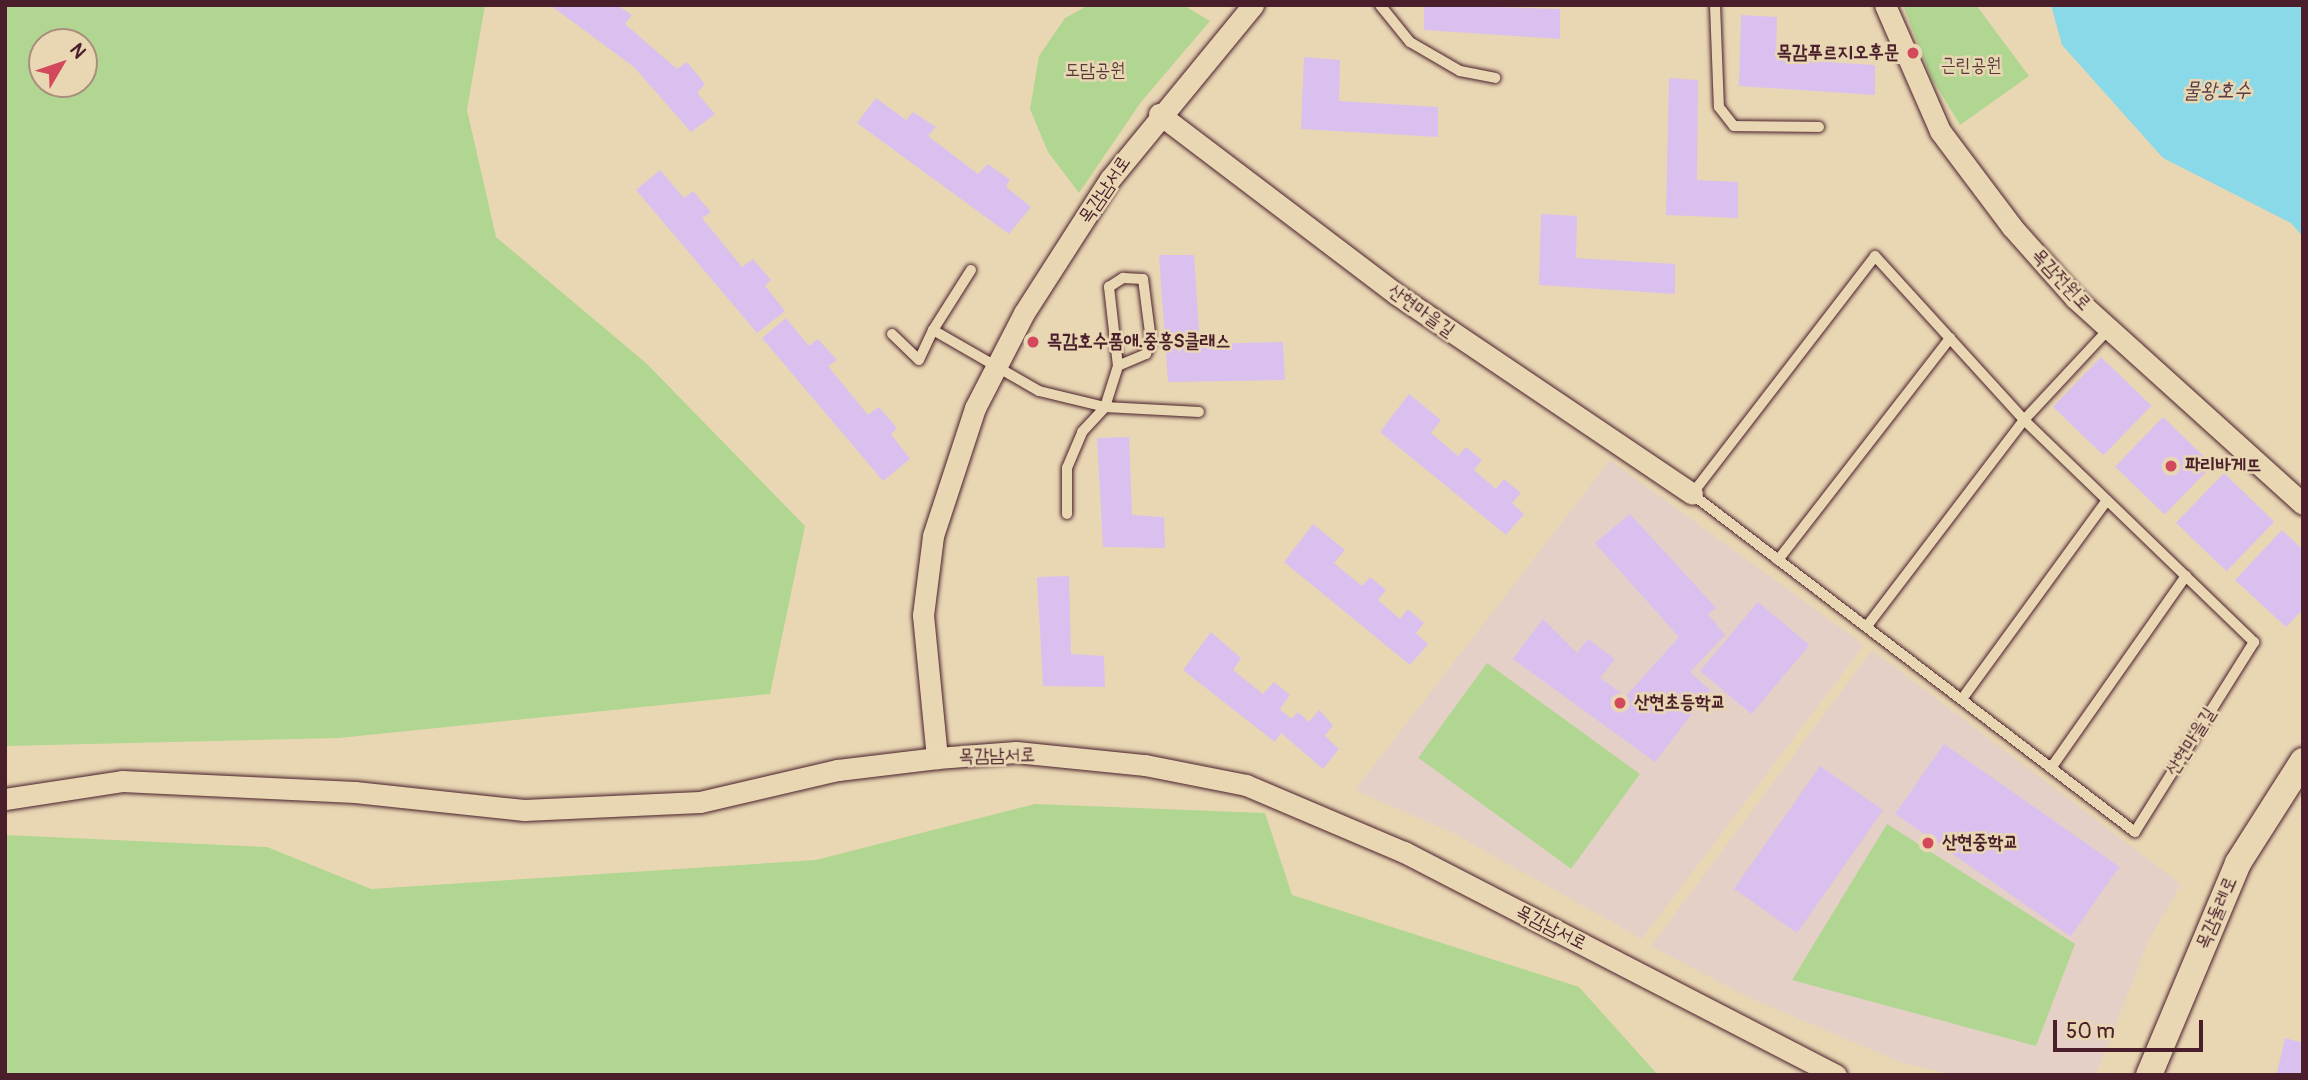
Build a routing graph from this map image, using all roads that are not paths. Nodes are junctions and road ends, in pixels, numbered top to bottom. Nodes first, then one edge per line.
1 (1253, 5) edge
2 (1380, 5) edge
3 (1715, 5) edge
4 (1885, 5) edge
5 (1495, 78) dead end
6 (1159, 114) junction
7 (1819, 127) dead end
8 (971, 270) dead end
9 (2109, 329) junction
10 (933, 330) junction
11 (892, 334) dead end
12 (1950, 338) junction
13 (1118, 366) junction
14 (995, 368) junction
15 (1105, 407) junction
16 (1199, 412) dead end
17 (2024, 420) junction
18 (1692, 494) junction
19 (2107, 500) junction
20 (2303, 504) edge
21 (1067, 513) dead end
22 (1778, 560) junction
23 (2186, 576) junction
24 (1867, 626) junction
25 (1962, 699) junction
26 (937, 758) junction
27 (2303, 761) edge
28 (2051, 768) junction
29 (5, 799) edge
30 (1836, 1075) edge
31 (2149, 1075) edge

1 - 6 street, 목감남서로
2 - 5 lane
3 - 7 lane
4 - 9 street, 목감전원로
6 - 14 street, 목감남서로
6 - 18 street, 산현마을길
8 - 10 lane
9 - 17 lane
9 - 20 street, 목감전원로
10 - 11 lane
10 - 14 lane
12 - 17 lane, 산현마을길
12 - 18 lane, 산현마을길
12 - 22 lane
13 - 13 lane
13 - 15 lane
14 - 15 lane
14 - 26 street, 목감남서로
15 - 16 lane
15 - 21 lane
17 - 19 lane, 산현마을길
17 - 24 lane
18 - 22 lane, 산현마을길
19 - 23 lane, 산현마을길
19 - 25 lane
22 - 24 lane, 산현마을길
23 - 28 lane
23 - 28 lane, 산현마을길
24 - 25 lane, 산현마을길
25 - 28 lane, 산현마을길
26 - 29 street
26 - 30 street, 목감남서로
27 - 31 street, 목감둘레로

